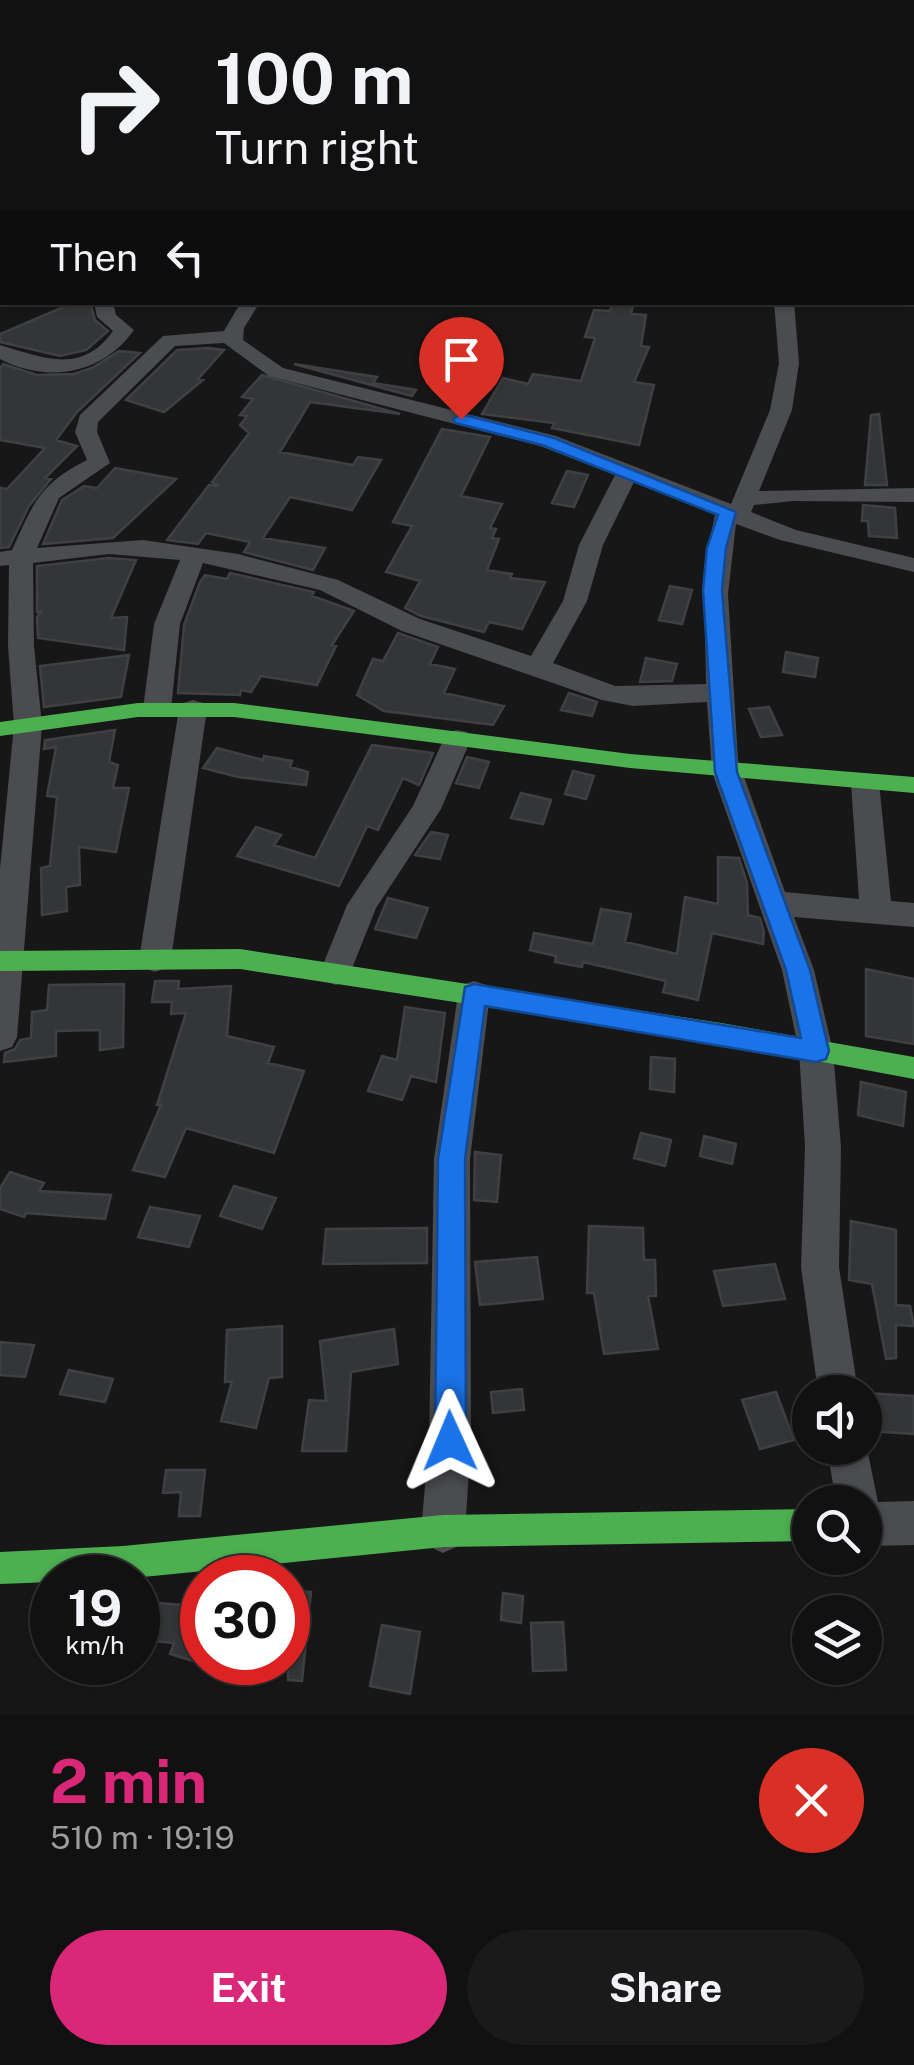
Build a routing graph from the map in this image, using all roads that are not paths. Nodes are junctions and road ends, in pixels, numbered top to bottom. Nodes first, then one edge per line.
1 (104, 305) edge
2 (249, 305) edge
3 (784, 305) edge
4 (232, 337) junction
5 (0, 351) edge
6 (628, 471) junction
7 (914, 496) edge
8 (736, 509) junction
9 (194, 555) junction
10 (11, 558) edge
11 (914, 565) edge
12 (538, 667) junction
13 (719, 692) junction
14 (157, 709) junction
15 (194, 709) junction
16 (28, 725) junction
17 (0, 729) edge
18 (457, 739) junction
19 (726, 772) junction
20 (865, 783) junction
21 (914, 785) edge
22 (773, 902) junction
23 (876, 912) junction
24 (914, 915) edge
25 (154, 959) junction
26 (5, 961) edge
27 (336, 972) junction
28 (474, 994) junction
29 (0, 1036) edge
30 (816, 1051) junction
31 (914, 1068) edge
32 (836, 1375) edge
33 (914, 1523) edge
34 (792, 1524) edge
35 (882, 1524) edge
36 (443, 1532) junction
37 (0, 1568) edge

1 - 5 street
2 - 4 street
3 - 8 street
4 - 6 street
4 - 10 street
6 - 8 street
6 - 12 street
7 - 8 street
8 - 11 street
8 - 13 street
9 - 10 street
9 - 12 street
9 - 14 street
10 - 16 street
12 - 13 street
13 - 19 street
14 - 15 street
14 - 16 street
15 - 18 street
15 - 25 street
16 - 17 street
16 - 26 street
18 - 19 street
18 - 27 street
19 - 20 street
19 - 22 street
20 - 21 street
20 - 23 street
22 - 23 street
22 - 30 street
23 - 24 street
25 - 26 street
25 - 27 street
26 - 29 street
27 - 28 street
28 - 30 street
28 - 36 street
30 - 31 street
30 - 32 street
33 - 35 street
34 - 36 street
36 - 37 street

